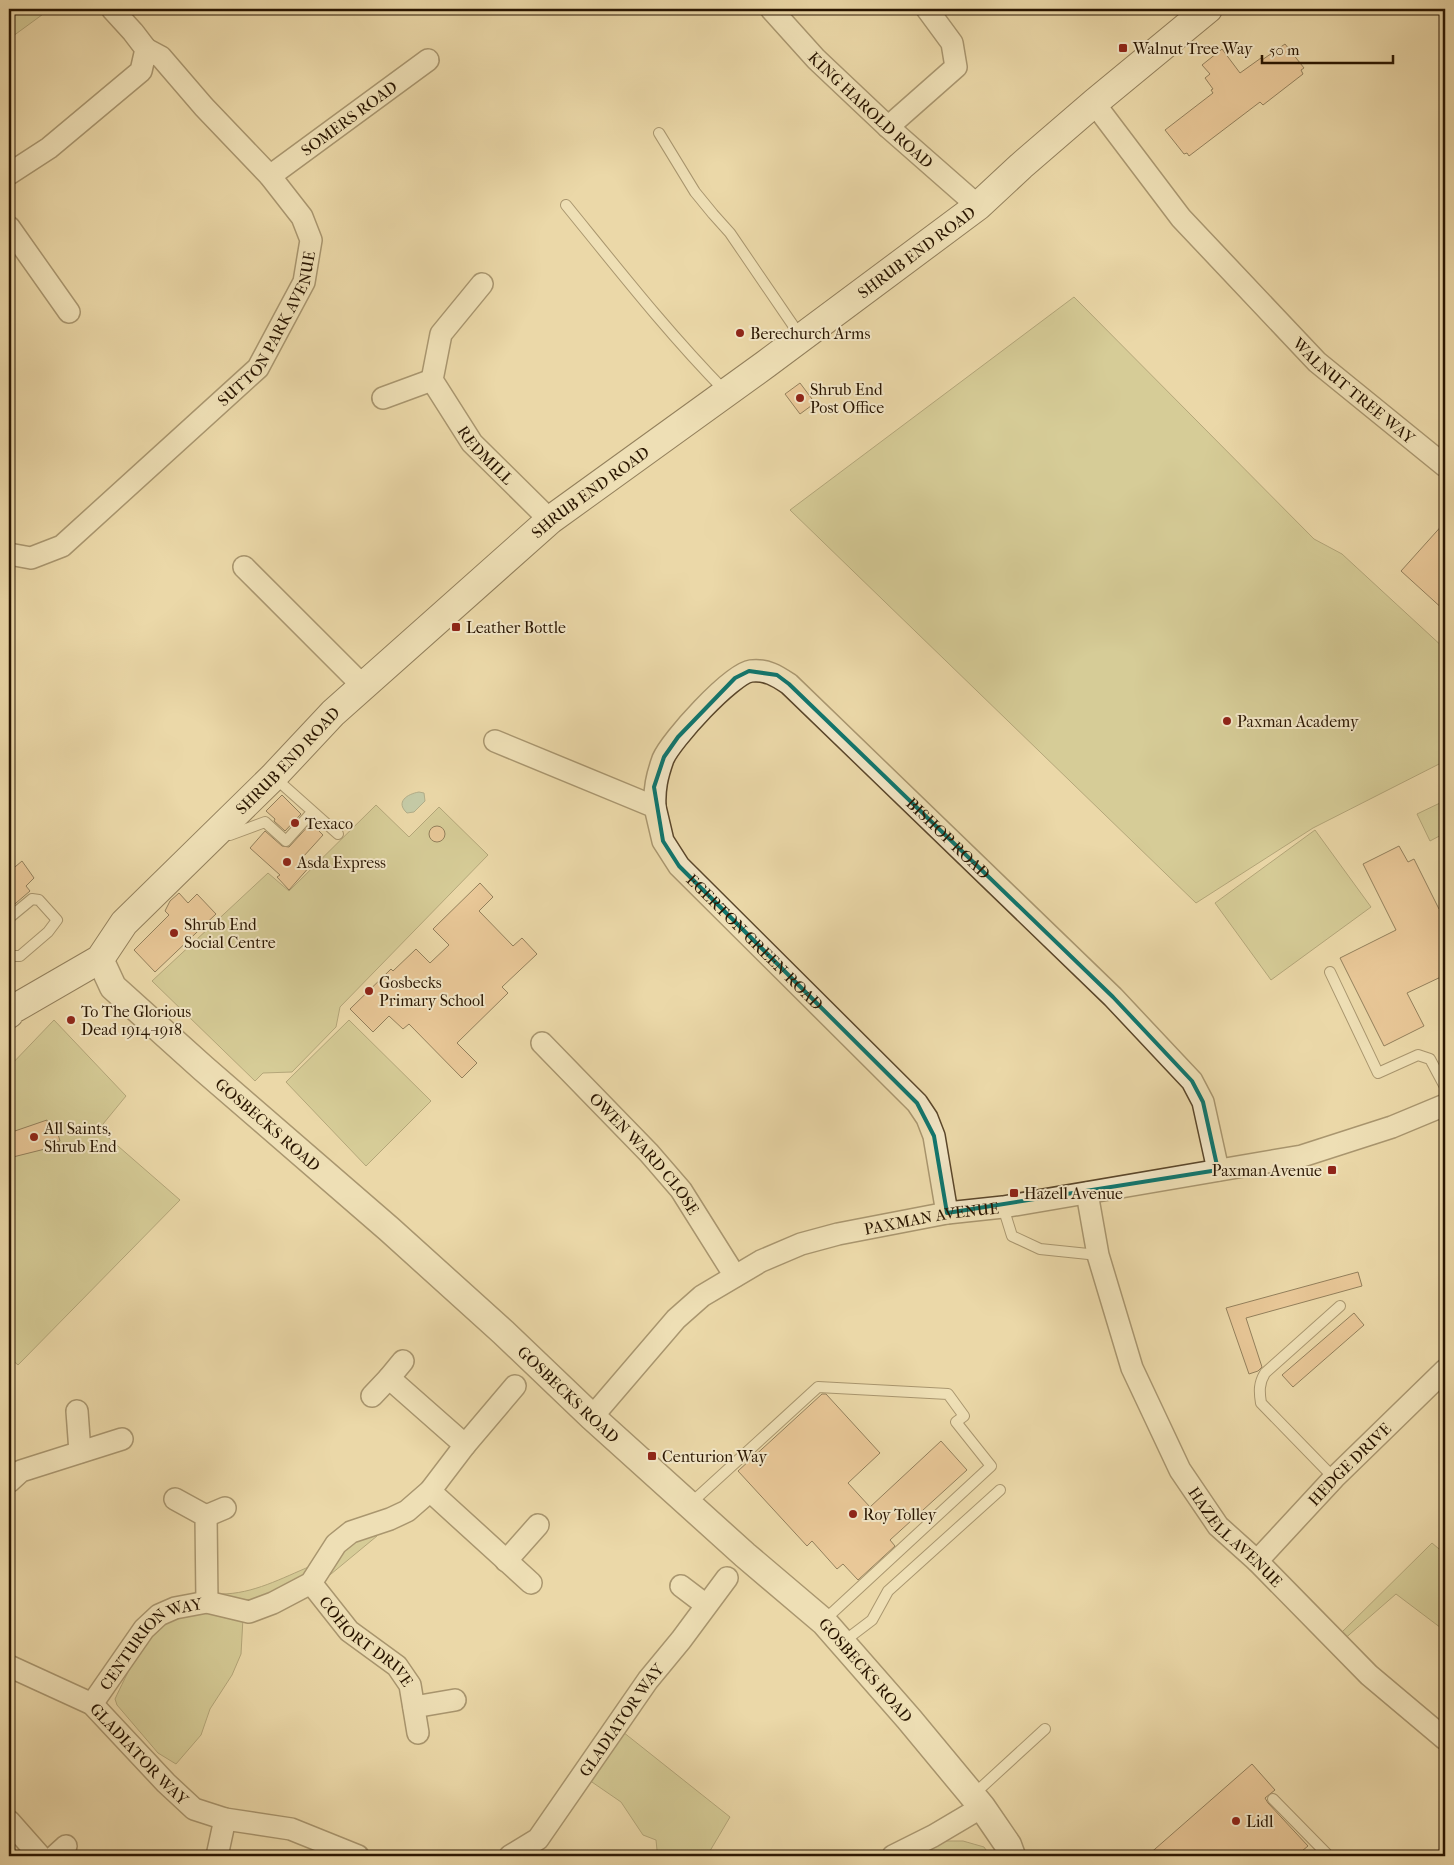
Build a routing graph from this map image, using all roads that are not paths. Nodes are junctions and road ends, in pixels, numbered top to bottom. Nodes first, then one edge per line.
1 (112, 9) edge
2 (771, 9) edge
3 (927, 9) edge
4 (1208, 9) edge
5 (146, 49) junction
6 (428, 60) dead end
7 (1094, 103) junction
8 (888, 127) junction
9 (659, 133) dead end
10 (9, 174) edge
11 (270, 176) junction
12 (566, 205) dead end
13 (978, 206) junction
14 (9, 227) edge
15 (482, 284) dead end
16 (69, 312) dead end
17 (802, 338) junction
18 (432, 380) junction
19 (726, 392) junction
20 (383, 398) dead end
21 (1445, 466) edge
22 (550, 520) junction
23 (9, 554) edge
24 (244, 567) dead end
25 (364, 687) junction
26 (495, 741) dead end
27 (273, 776) junction
28 (654, 807) junction
29 (312, 812) junction
30 (221, 828) junction
31 (338, 834) dead end
32 (9, 918) edge
33 (9, 956) edge
34 (100, 959) junction
35 (1330, 972) dead end
36 (9, 1012) edge
37 (542, 1043) dead end
38 (1445, 1087) edge
39 (1445, 1105) edge
40 (1218, 1170) junction
41 (1086, 1193) junction
42 (1003, 1207) junction
43 (947, 1213) junction
44 (1098, 1255) junction
45 (735, 1276) junction
46 (1340, 1306) dead end
47 (403, 1361) dead end
48 (1444, 1375) edge
49 (389, 1378) junction
50 (515, 1386) dead end
51 (372, 1396) dead end
52 (77, 1410) dead end
53 (592, 1417) junction
54 (122, 1439) dead end
55 (465, 1445) junction
56 (80, 1452) junction
57 (1334, 1478) junction
58 (9, 1482) edge
59 (1000, 1490) dead end
60 (430, 1491) junction
61 (175, 1499) dead end
62 (689, 1504) junction
63 (538, 1525) dead end
64 (506, 1561) junction
65 (1257, 1561) junction
66 (727, 1578) dead end
67 (311, 1583) junction
68 (531, 1583) dead end
69 (681, 1586) dead end
70 (207, 1602) junction
71 (706, 1605) junction
72 (824, 1622) junction
73 (842, 1642) junction
74 (9, 1666) edge
75 (455, 1700) dead end
76 (92, 1704) junction
77 (414, 1707) junction
78 (1045, 1728) dead end
79 (418, 1732) dead end
80 (1445, 1739) edge
81 (1273, 1799) dead end
82 (977, 1801) junction
83 (226, 1820) junction
84 (9, 1821) edge
85 (40, 1856) edge
86 (217, 1856) edge
87 (358, 1856) edge
88 (510, 1856) edge
89 (892, 1856) edge
90 (1012, 1856) edge
91 (1327, 1856) edge

1 - 5 street, SUTTON PARK AVENUE
2 - 8 street, KING HAROLD ROAD
3 - 8 street
4 - 7 main road, SHRUB END ROAD
5 - 10 street
5 - 11 street, SUTTON PARK AVENUE
6 - 11 street, SOMERS ROAD
7 - 13 main road, SHRUB END ROAD
7 - 21 street, WALNUT TREE WAY
8 - 13 street, KING HAROLD ROAD
9 - 17 lane
11 - 23 street, SUTTON PARK AVENUE
12 - 19 lane
13 - 17 main road, SHRUB END ROAD
14 - 16 street
15 - 18 street
17 - 19 main road, SHRUB END ROAD
18 - 20 street
18 - 22 street, REDMILL
19 - 22 main road, SHRUB END ROAD
22 - 25 main road, SHRUB END ROAD
24 - 25 street
25 - 27 main road, SHRUB END ROAD
26 - 28 street
27 - 29 lane
27 - 30 main road, SHRUB END ROAD
28 - 40 street, BISHOP ROAD
28 - 43 street, EGERTON GREEN ROAD
29 - 30 lane
29 - 31 lane
30 - 34 main road, SHRUB END ROAD
32 - 33 lane
34 - 36 main road, SHRUB END ROAD
34 - 53 street, GOSBECKS ROAD
35 - 38 lane
37 - 45 street, OWEN WARD CLOSE
39 - 40 street, PAXMAN AVENUE
40 - 41 street, PAXMAN AVENUE
41 - 42 street, PAXMAN AVENUE
41 - 44 street, HAZELL AVENUE
42 - 43 street, PAXMAN AVENUE
42 - 44 lane
43 - 45 street, PAXMAN AVENUE
44 - 65 street, HAZELL AVENUE
45 - 53 street, PAXMAN AVENUE
46 - 57 lane
47 - 49 street
48 - 57 street, HEDGE DRIVE
49 - 51 street
49 - 55 street
50 - 55 street, CENTURION WAY
52 - 56 street
53 - 62 street, GOSBECKS ROAD
54 - 56 street
55 - 60 street, CENTURION WAY
56 - 58 street
57 - 65 street, HEDGE DRIVE
59 - 73 lane
60 - 64 street
60 - 67 street, CENTURION WAY
61 - 70 street
62 - 72 street, GOSBECKS ROAD
62 - 72 lane
63 - 64 street
64 - 68 street
65 - 80 street, HAZELL AVENUE
66 - 71 street, GLADIATOR WAY
67 - 70 street, CENTURION WAY
67 - 77 street, COHORT DRIVE
69 - 71 street
70 - 76 street, CENTURION WAY
71 - 88 street, GLADIATOR WAY
72 - 73 street, GOSBECKS ROAD
73 - 82 street, GOSBECKS ROAD
74 - 76 street, GLADIATOR WAY
75 - 77 street
76 - 83 street, GLADIATOR WAY
77 - 79 street, COHORT DRIVE
78 - 82 lane
81 - 91 lane
82 - 89 street
82 - 90 street, GOSBECKS ROAD
83 - 86 street
83 - 87 street, GLADIATOR WAY
84 - 85 street

